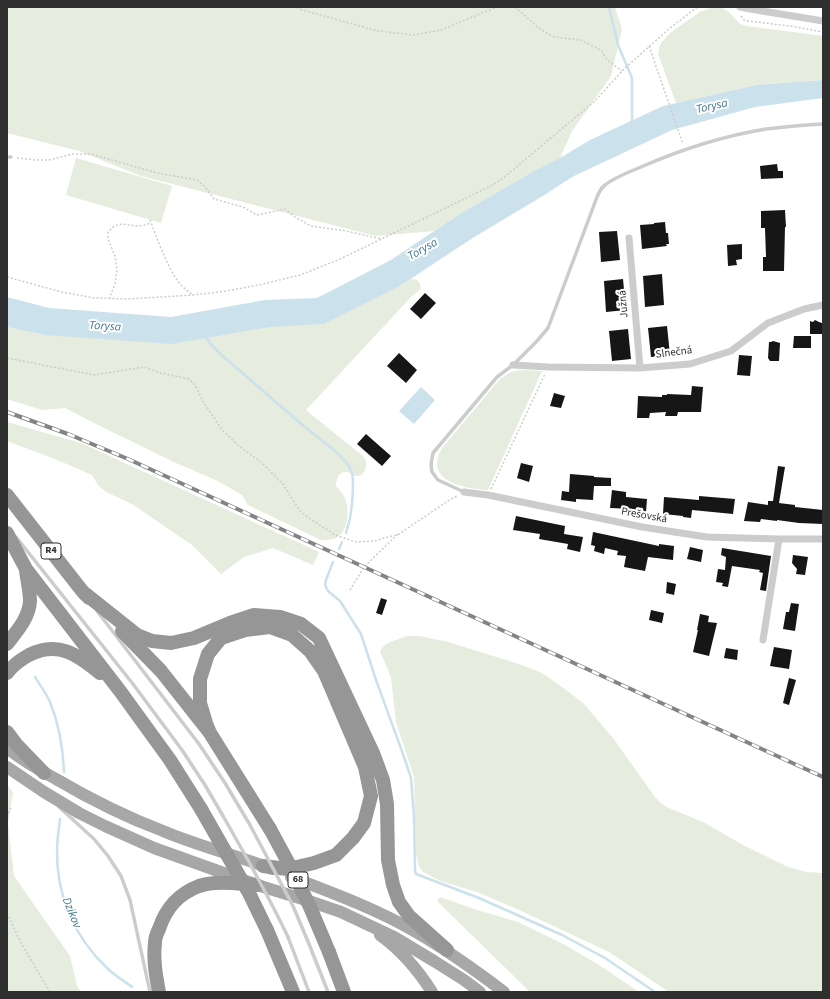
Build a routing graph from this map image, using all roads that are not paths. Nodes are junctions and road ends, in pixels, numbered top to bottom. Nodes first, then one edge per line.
1 (740, 9) edge
2 (823, 21) edge
3 (823, 124) edge
4 (628, 238) dead end
5 (823, 305) edge
6 (513, 365) junction
7 (640, 368) junction
8 (464, 492) joint
9 (7, 495) edge
10 (9, 532) edge
11 (779, 539) junction
12 (823, 539) edge
13 (26, 569) junction
14 (82, 592) junction
15 (92, 604) dead end
16 (96, 610) dead end
17 (763, 640) dead end
18 (7, 644) edge
19 (7, 673) edge
20 (120, 691) junction
21 (7, 732) edge
22 (210, 733) junction
23 (7, 748) edge
24 (7, 767) edge
25 (44, 773) junction
26 (78, 818) junction
27 (263, 866) junction
28 (257, 885) junction
29 (341, 912) junction
30 (447, 950) junction
31 (150, 992) edge
32 (159, 992) edge
33 (293, 992) edge
34 (309, 992) edge
35 (328, 992) edge
36 (344, 992) edge
37 (432, 992) edge
38 (480, 992) edge
39 (504, 992) edge

1 - 2 street
3 - 6 lane
4 - 7 street, Južná
5 - 7 street, Slnečná
6 - 7 street, Slnečná
6 - 8 lane
8 - 11 street, Prešovská
9 - 14 highway, R4
10 - 13 highway
10 - 34 lane, R4, bridge
11 - 12 street, Prešovská
11 - 17 street
13 - 18 highway
13 - 20 highway
14 - 15 lane, R4
14 - 22 highway
14 - 30 highway
16 - 35 lane, bridge
19 - 20 highway
20 - 33 highway, bridge
21 - 25 highway
22 - 27 highway
22 - 36 highway, bridge
23 - 25 main road, 68
24 - 26 main road, 68
25 - 27 main road, 68
26 - 28 main road, 68
26 - 31 lane
27 - 30 main road, 68
28 - 29 main road, 68
28 - 32 highway
29 - 37 main road
29 - 38 main road, 68
30 - 39 main road, 68

